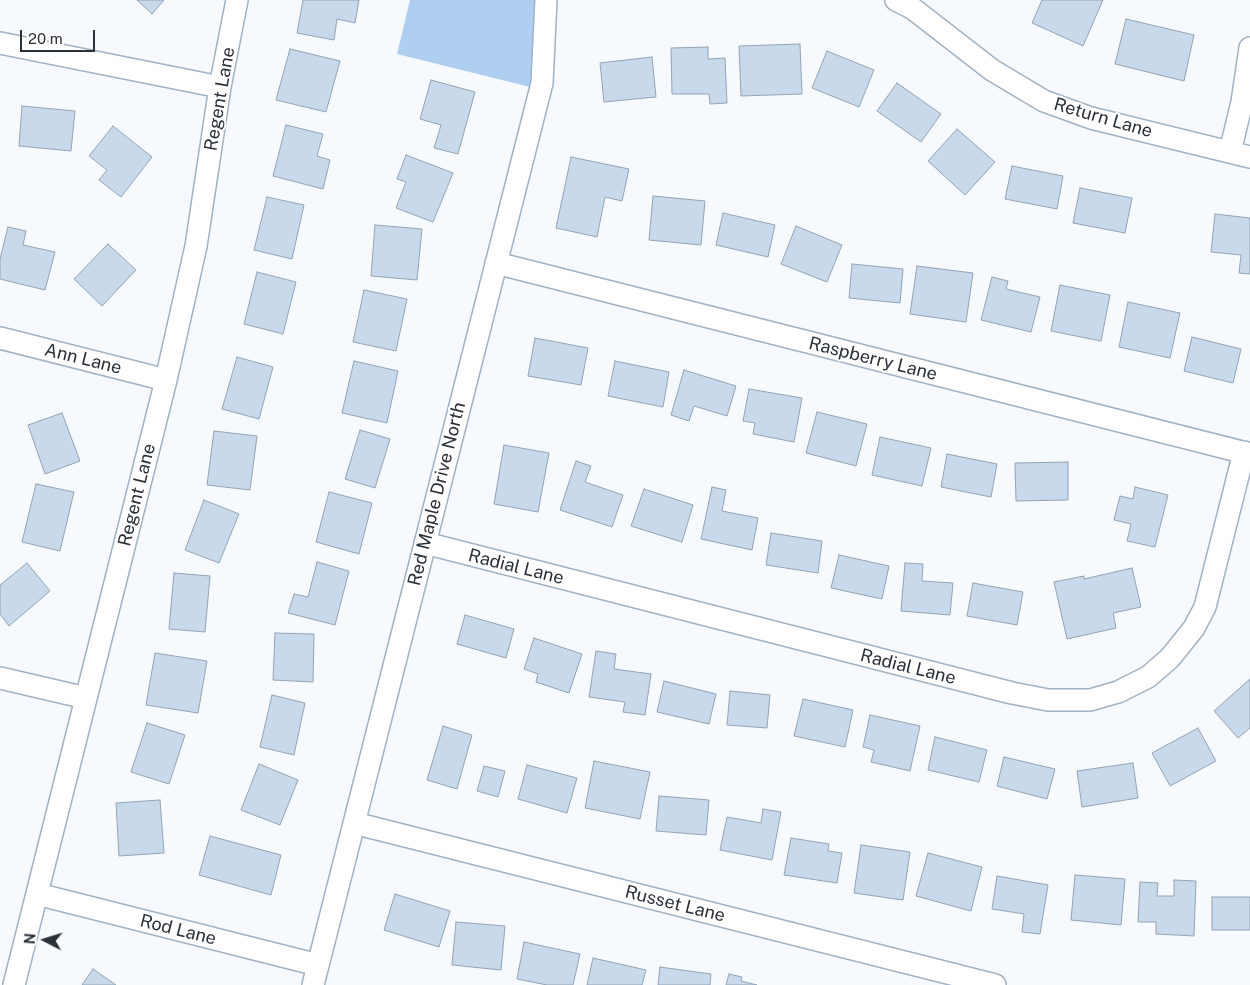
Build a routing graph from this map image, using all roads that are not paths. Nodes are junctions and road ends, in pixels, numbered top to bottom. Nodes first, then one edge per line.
1 (237, 0) edge
2 (546, 0) edge
3 (896, 0) edge
4 (0, 43) edge
5 (1250, 48) edge
6 (220, 87) junction
7 (1240, 154) edge
8 (496, 264) junction
9 (0, 338) edge
10 (166, 380) junction
11 (1247, 453) edge
12 (425, 543) junction
13 (0, 678) edge
14 (86, 698) junction
15 (354, 823) junction
16 (37, 894) junction
17 (316, 975) edge
18 (14, 985) edge
19 (995, 985) edge

1 - 6 street, Regent Lane
2 - 8 street, Red Maple Drive North
3 - 7 street, Return Lane
4 - 6 street
5 - 7 street
6 - 10 street, Regent Lane
8 - 11 street, Raspberry Lane
8 - 12 street, Red Maple Drive North
9 - 10 street, Ann Lane
10 - 14 street, Regent Lane
11 - 12 street, Radial Lane
12 - 15 street, Red Maple Drive North
13 - 14 street
14 - 16 street, Regent Lane
15 - 17 street, Red Maple Drive North
15 - 19 street, Russet Lane
16 - 17 street, Rod Lane
16 - 18 street, Regent Lane

